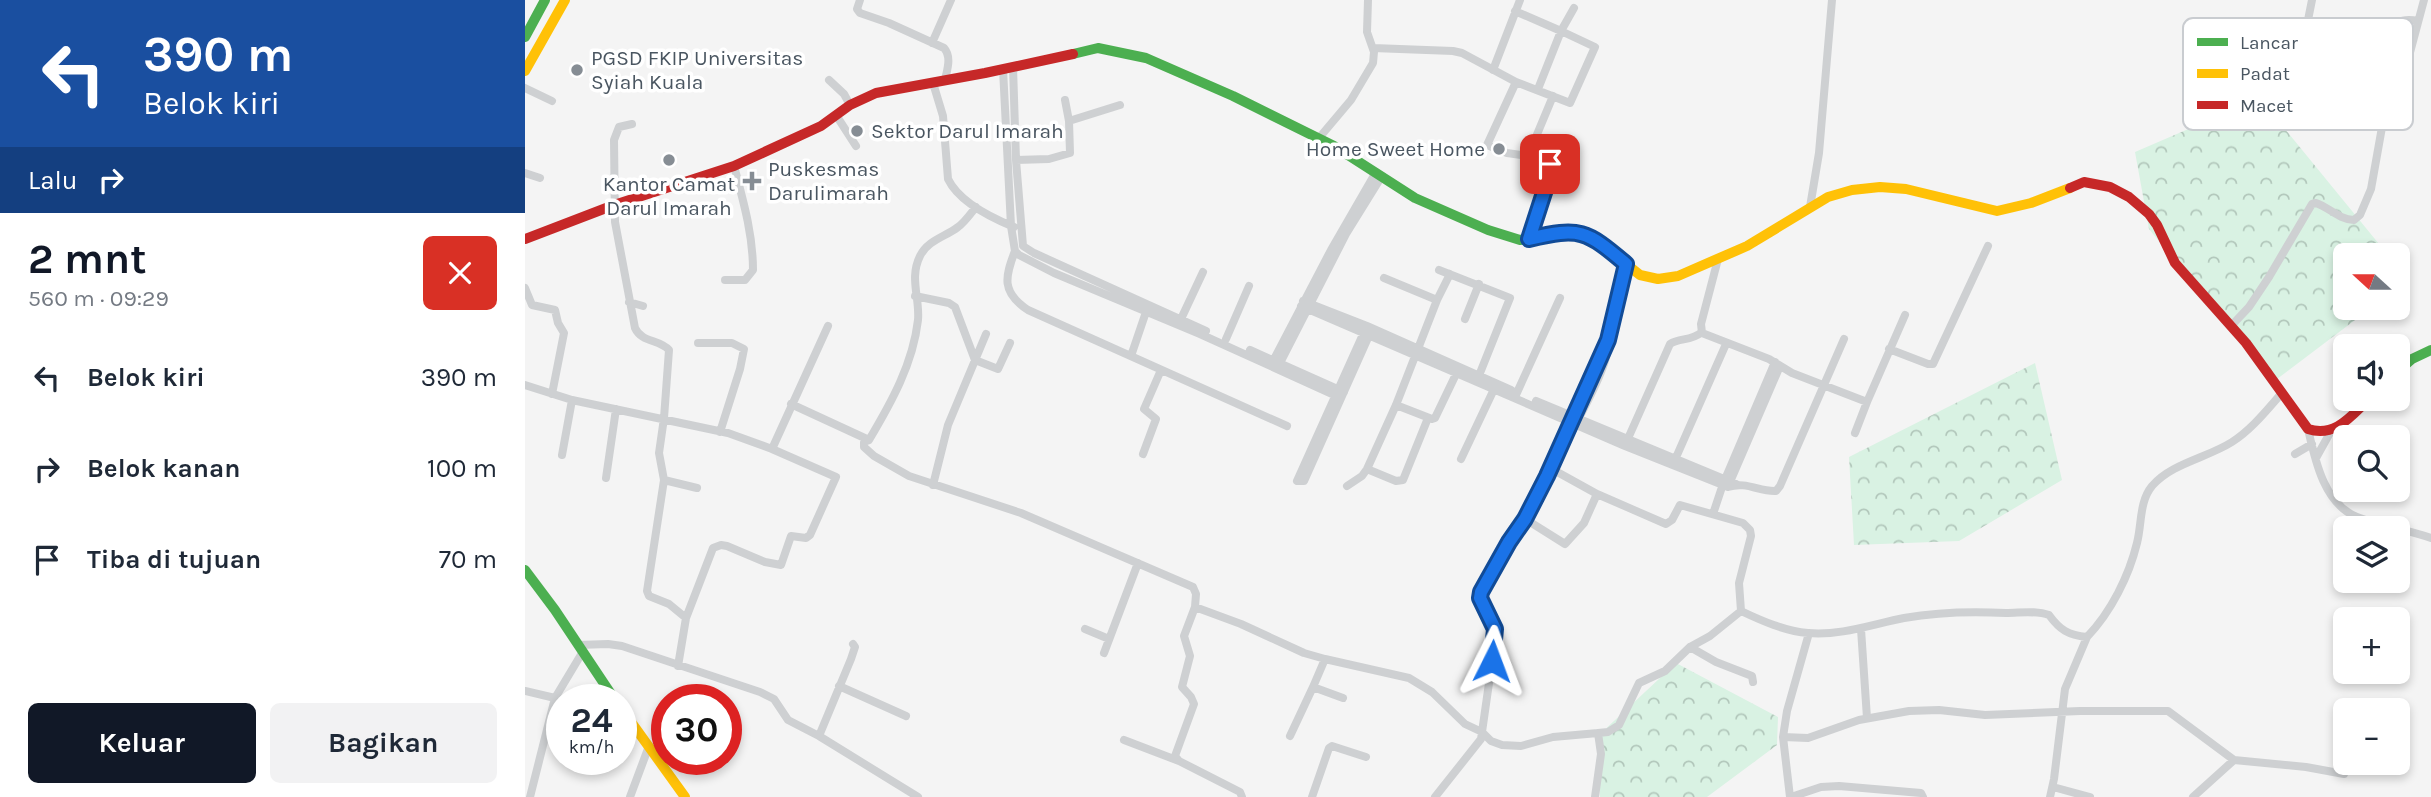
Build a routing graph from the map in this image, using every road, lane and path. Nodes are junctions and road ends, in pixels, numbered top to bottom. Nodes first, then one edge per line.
1 (545, 0) edge
2 (565, 0) edge
3 (860, 0) edge
4 (951, 0) edge
5 (1368, 0) edge
6 (1520, 0) edge
7 (1832, 0) edge
8 (2312, 0) edge
9 (2424, 0) edge
10 (1574, 8) dead end
11 (1515, 11) junction
12 (2308, 18) edge
13 (2413, 20) edge
14 (2418, 21) junction
15 (1561, 31) junction
16 (525, 37) edge
17 (2413, 40) edge
18 (932, 43) junction
19 (1373, 48) junction
20 (1008, 68) junction
21 (1493, 70) junction
22 (525, 71) edge
23 (829, 80) dead end
24 (945, 80) junction
25 (1516, 82) junction
26 (933, 83) junction
27 (525, 88) edge
28 (1538, 89) junction
29 (1553, 96) junction
30 (1065, 100) dead end
31 (552, 102) dead end
32 (850, 105) junction
33 (1120, 105) dead end
34 (836, 115) junction
35 (1069, 121) junction
36 (632, 124) dead end
37 (2382, 130) edge
38 (1319, 138) junction
39 (856, 146) dead end
40 (1528, 156) junction
41 (1016, 160) junction
42 (734, 166) junction
43 (525, 173) edge
44 (1379, 174) junction
45 (540, 178) dead end
46 (614, 205) junction
47 (976, 207) junction
48 (1810, 207) junction
49 (1016, 227) junction
50 (525, 239) edge
51 (1529, 239) junction
52 (1988, 246) dead end
53 (1015, 251) junction
54 (1718, 259) junction
55 (1626, 264) junction
56 (1439, 270) dead end
57 (1203, 272) dead end
58 (1450, 274) junction
59 (1384, 278) dead end
60 (725, 280) dead end
61 (1479, 284) junction
62 (1249, 286) dead end
63 (525, 288) edge
64 (915, 296) junction
65 (1560, 298) dead end
66 (1437, 300) junction
67 (629, 302) junction
68 (1305, 305) junction
69 (643, 306) dead end
70 (1148, 308) junction
71 (1905, 315) dead end
72 (1465, 319) dead end
73 (1181, 320) junction
74 (2232, 325) junction
75 (828, 326) dead end
76 (1368, 331) junction
77 (1702, 332) junction
78 (986, 334) dead end
79 (1226, 339) junction
80 (1844, 339) dead end
81 (698, 343) dead end
82 (1010, 343) dead end
83 (1726, 344) junction
84 (1889, 349) junction
85 (2431, 350) edge
86 (1418, 353) junction
87 (1131, 356) junction
88 (975, 360) junction
89 (2410, 361) edge
90 (1778, 364) junction
91 (1275, 365) junction
92 (1459, 369) junction
93 (1161, 370) junction
94 (1478, 378) junction
95 (526, 386) edge
96 (1495, 386) junction
97 (1823, 386) junction
98 (1339, 393) junction
99 (552, 394) junction
100 (2281, 394) junction
101 (1516, 395) junction
102 (572, 400) junction
103 (1867, 402) junction
104 (791, 404) junction
105 (1396, 405) junction
106 (616, 409) junction
107 (2357, 411) edge
108 (664, 418) junction
109 (1428, 418) junction
110 (1574, 421) junction
111 (1287, 426) dead end
112 (2308, 429) junction
113 (2331, 431) junction
114 (720, 432) junction
115 (1855, 433) dead end
116 (869, 440) junction
117 (1626, 443) junction
118 (2312, 444) junction
119 (772, 449) junction
120 (1143, 454) dead end
121 (2295, 454) dead end
122 (562, 456) dead end
123 (2316, 457) junction
124 (1461, 459) dead end
125 (1674, 462) junction
126 (1553, 463) junction
127 (1367, 468) junction
128 (606, 478) dead end
129 (664, 480) junction
130 (1728, 483) junction
131 (933, 485) junction
132 (1346, 486) dead end
133 (698, 488) dead end
134 (1597, 494) junction
135 (1713, 514) junction
136 (1525, 519) junction
137 (2431, 538) edge
138 (1137, 563) junction
139 (525, 570) edge
140 (1195, 607) junction
141 (1741, 611) junction
142 (687, 618) junction
143 (1085, 629) dead end
144 (1861, 629) junction
145 (1809, 633) junction
146 (2087, 637) junction
147 (1109, 639) junction
148 (853, 644) dead end
149 (1691, 647) junction
150 (580, 649) junction
151 (1104, 653) dead end
152 (1325, 659) junction
153 (678, 666) junction
154 (1753, 682) dead end
155 (562, 684) edge
156 (604, 684) edge
157 (839, 687) junction
158 (1313, 687) junction
159 (525, 691) edge
160 (546, 696) edge
161 (1343, 698) dead end
162 (2061, 712) junction
163 (906, 716) dead end
164 (1867, 718) junction
165 (637, 730) edge
166 (1482, 732) junction
167 (1598, 733) junction
168 (819, 736) junction
169 (1290, 736) dead end
170 (546, 737) edge
171 (1783, 737) junction
172 (1125, 740) dead end
173 (649, 747) junction
174 (1366, 757) dead end
175 (2234, 760) junction
176 (1179, 761) junction
177 (2333, 772) edge
178 (2053, 787) junction
179 (530, 797) edge
180 (630, 797) edge
181 (685, 797) edge
182 (918, 797) edge
183 (1242, 797) edge
184 (1312, 797) edge
185 (1436, 797) edge
186 (1595, 797) edge
187 (1790, 797) edge
188 (1923, 797) edge
189 (2050, 797) edge
190 (2090, 797) edge
191 (2193, 797) edge

1 - 16 main road
2 - 22 main road
3 - 18 street
4 - 18 street
5 - 19 street
6 - 11 street
7 - 48 street
8 - 12 street
9 - 14 street
10 - 15 street
11 - 15 street
11 - 21 street
13 - 14 street
14 - 17 street
15 - 28 street
15 - 29 street
18 - 24 street
19 - 21 street
19 - 38 street
20 - 24 main road
20 - 38 main road
20 - 41 street
20 - 49 street
21 - 25 street
23 - 32 street
24 - 26 main road
25 - 28 street
25 - 40 street
26 - 32 main road
26 - 47 street
27 - 31 street
28 - 29 street
29 - 40 street
30 - 35 street
32 - 34 main road
33 - 35 street
34 - 39 street
34 - 42 main road
35 - 41 street
36 - 46 street
37 - 74 street
38 - 44 main road
40 - 51 street
41 - 49 street
42 - 46 main road
42 - 60 street
43 - 45 street
44 - 51 main road
44 - 68 street
46 - 50 main road
46 - 67 street
47 - 49 street
47 - 64 street
48 - 54 main road
48 - 74 main road
49 - 53 street
49 - 70 street
51 - 55 main road
52 - 84 street
53 - 70 street
53 - 87 street
54 - 55 main road
54 - 77 street
55 - 110 street
56 - 58 street
57 - 73 street
58 - 61 street
58 - 66 street
59 - 66 street
61 - 72 street
61 - 94 street
62 - 79 street
63 - 99 street
64 - 88 street
64 - 116 street
65 - 101 street
66 - 86 street
67 - 69 street
67 - 108 street
68 - 76 street
68 - 91 street
70 - 73 street
70 - 87 street
70 - 91 street
71 - 84 street
73 - 79 street
74 - 100 main road
75 - 104 street
76 - 86 street
76 - 98 street
77 - 83 street
77 - 117 street
78 - 88 street
79 - 91 street
80 - 97 street
81 - 114 street
82 - 88 street
83 - 90 street
83 - 125 street
84 - 103 street
85 - 89 main road
86 - 92 street
86 - 105 street
87 - 93 street
88 - 131 street
90 - 97 street
90 - 130 street
91 - 98 street
92 - 94 street
92 - 109 street
93 - 111 street
93 - 120 street
94 - 96 street
95 - 99 street
96 - 101 street
96 - 124 street
97 - 103 street
97 - 130 street
98 - 98 street
99 - 102 street
100 - 112 main road
100 - 146 street
101 - 110 street
102 - 106 street
102 - 122 street
103 - 115 street
104 - 116 street
104 - 119 street
105 - 109 street
105 - 127 street
106 - 108 street
106 - 128 street
107 - 113 main road
108 - 114 street
108 - 129 street
109 - 127 street
110 - 117 street
110 - 126 street
112 - 113 main road
112 - 118 street
113 - 123 street
114 - 119 street
116 - 131 street
117 - 125 street
118 - 121 street
118 - 123 street
119 - 142 street
123 - 137 street
125 - 130 street
126 - 134 street
126 - 136 street
127 - 132 street
129 - 133 street
129 - 142 street
130 - 135 street
131 - 138 street
134 - 135 street
134 - 136 street
135 - 141 street
136 - 166 street
138 - 140 street
138 - 147 street
139 - 150 main road
140 - 152 street
140 - 176 street
141 - 145 street
141 - 149 street
142 - 153 street
143 - 147 street
144 - 145 street
144 - 146 street
144 - 164 street
145 - 171 street
146 - 162 street
147 - 151 street
148 - 157 street
149 - 154 street
149 - 167 street
150 - 153 street
150 - 155 street
150 - 156 main road
152 - 158 street
152 - 166 street
153 - 168 street
157 - 163 street
157 - 168 street
158 - 161 street
158 - 169 street
159 - 160 street
162 - 164 street
162 - 175 street
162 - 178 street
164 - 171 street
165 - 173 main road
166 - 167 street
166 - 185 street
167 - 186 street
168 - 182 street
170 - 179 street
171 - 187 street
172 - 176 street
173 - 180 street
173 - 181 main road
174 - 184 street
175 - 177 street
175 - 191 street
176 - 183 street
178 - 189 street
178 - 190 street
187 - 188 street

